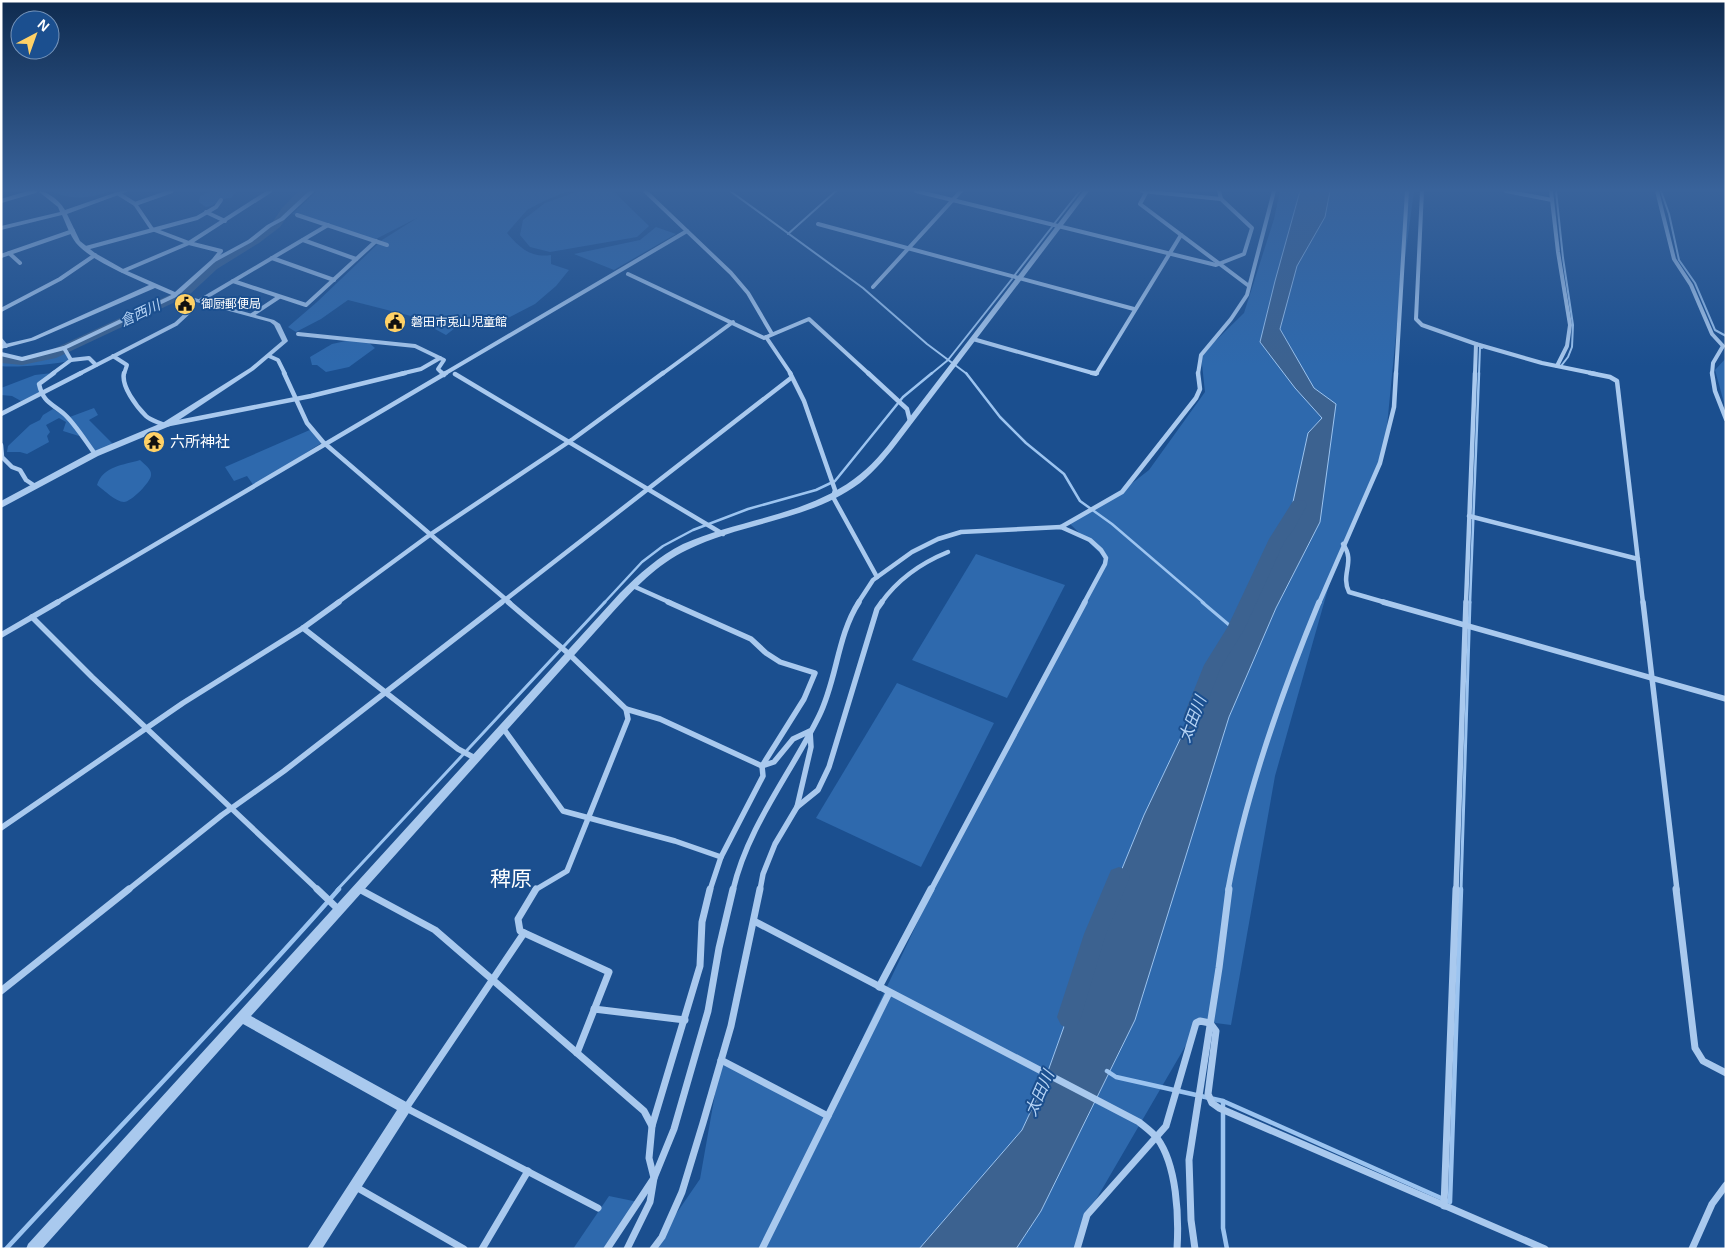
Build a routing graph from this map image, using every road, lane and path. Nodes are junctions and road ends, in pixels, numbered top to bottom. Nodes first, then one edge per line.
1 (20, 249) edge
2 (88, 249) edge
3 (172, 249) edge
4 (215, 249) edge
5 (235, 249) edge
6 (287, 249) edge
7 (329, 249) edge
8 (367, 249) edge
9 (656, 249) edge
10 (706, 249) edge
11 (906, 249) edge
12 (912, 249) edge
13 (1041, 249) edge
14 (1154, 249) edge
15 (1171, 249) edge
16 (1198, 249) edge
17 (1245, 249) edge
18 (1259, 249) edge
19 (1403, 249) edge
20 (1419, 249) edge
21 (1559, 249) edge
22 (1672, 249) edge
23 (9, 253) junction
24 (1169, 253) junction
25 (95, 254) junction
26 (1, 256) edge
27 (272, 258) junction
28 (356, 259) junction
29 (213, 261) junction
30 (20, 263) dead end
31 (1216, 265) junction
32 (123, 271) junction
33 (628, 274) dead end
34 (1018, 279) junction
35 (334, 280) junction
36 (233, 281) junction
37 (153, 286) junction
38 (1249, 286) junction
39 (872, 287) dead end
40 (176, 295) junction
41 (185, 297) junction
42 (279, 297) junction
43 (201, 300) junction
44 (1134, 309) junction
45 (1, 310) edge
46 (252, 315) junction
47 (733, 322) junction
48 (298, 334) dead end
49 (772, 334) junction
50 (766, 337) junction
51 (973, 339) junction
52 (3, 344) edge
53 (1476, 344) junction
54 (64, 348) junction
55 (1, 354) edge
56 (113, 356) junction
57 (269, 356) junction
58 (440, 358) junction
59 (71, 360) junction
60 (96, 364) junction
61 (1557, 366) junction
62 (455, 374) dead end
63 (444, 375) junction
64 (791, 378) junction
65 (40, 394) junction
66 (296, 398) junction
67 (1, 414) edge
68 (1726, 419) edge
69 (910, 422) junction
70 (164, 425) junction
71 (569, 442) junction
72 (326, 444) junction
73 (2, 448) edge
74 (95, 454) junction
75 (35, 486) junction
76 (648, 488) junction
77 (833, 497) junction
78 (1, 505) edge
79 (1469, 516) junction
80 (1061, 527) junction
81 (431, 534) junction
82 (723, 534) junction
83 (1343, 544) junction
84 (948, 552) dead end
85 (1638, 559) junction
86 (877, 577) junction
87 (633, 586) junction
88 (506, 600) junction
89 (32, 617) junction
90 (1465, 624) junction
91 (303, 628) junction
92 (1, 635) edge
93 (569, 654) junction
94 (1652, 678) junction
95 (384, 692) junction
96 (1726, 699) edge
97 (626, 709) junction
98 (147, 728) junction
99 (503, 728) junction
100 (810, 731) junction
101 (475, 758) junction
102 (762, 766) junction
103 (231, 808) junction
104 (796, 808) junction
105 (588, 818) junction
106 (1, 828) edge
107 (721, 858) junction
108 (357, 888) junction
109 (338, 909) junction
110 (754, 921) junction
111 (524, 933) junction
112 (492, 980) junction
113 (879, 987) junction
114 (1, 991) edge
115 (889, 993) junction
116 (594, 1010) junction
117 (242, 1017) junction
118 (684, 1020) junction
119 (1210, 1023) junction
120 (577, 1053) junction
121 (721, 1060) junction
122 (1726, 1073) edge
123 (406, 1108) junction
124 (828, 1116) junction
125 (652, 1126) junction
126 (1156, 1136) junction
127 (528, 1171) junction
128 (654, 1178) junction
129 (1726, 1185) edge
130 (355, 1187) junction
131 (1444, 1206) junction
132 (598, 1208) dead end
133 (33, 1249) edge
134 (314, 1249) edge
135 (464, 1249) edge
136 (482, 1249) edge
137 (608, 1249) edge
138 (626, 1249) edge
139 (652, 1249) edge
140 (762, 1249) edge
141 (1077, 1249) edge
142 (1177, 1249) edge
143 (1195, 1249) edge
144 (1544, 1249) edge
145 (1692, 1249) edge

1 - 23 street
2 - 25 street
3 - 32 street
4 - 29 street
5 - 29 street
6 - 27 street
7 - 28 street
8 - 28 street
9 - 63 street
10 - 49 street
11 - 39 street
12 - 34 street
13 - 34 street
14 - 24 street
15 - 24 street
16 - 31 street
17 - 31 street
18 - 38 street
19 - 83 street
20 - 53 street
21 - 61 street
22 - 68 street
23 - 26 street
23 - 30 street
24 - 31 street
24 - 44 street
25 - 32 street
25 - 45 street
27 - 35 street
27 - 36 street
28 - 35 street
29 - 40 street
31 - 38 street
32 - 37 street
33 - 47 street
34 - 44 street
34 - 51 street
35 - 42 street
36 - 42 street
36 - 43 street
37 - 40 street
37 - 52 street
38 - 80 street
40 - 41 street
40 - 54 street
41 - 43 street
41 - 56 street
42 - 46 street
43 - 46 street
44 - 51 street
46 - 57 street
47 - 50 street
47 - 71 street
48 - 58 street
49 - 50 street
49 - 69 street
50 - 64 street
51 - 69 street
53 - 61 street
53 - 79 street
54 - 55 street
54 - 59 street
56 - 60 street
56 - 70 street
57 - 66 street
57 - 70 street
58 - 63 street
58 - 66 street
59 - 60 street
59 - 65 street
60 - 65 street
61 - 85 street
62 - 71 street
63 - 72 street
64 - 76 street
64 - 77 street
65 - 67 street
65 - 74 street
66 - 70 street
66 - 72 street
69 - 77 street
70 - 74 street
71 - 76 street
71 - 81 street
72 - 81 street
72 - 89 street
73 - 75 street
74 - 75 street
75 - 78 street
76 - 82 street
76 - 88 street
77 - 82 street
77 - 86 street
79 - 85 street
79 - 90 street
80 - 86 street
80 - 113 street
81 - 88 street
81 - 91 street
82 - 87 street
83 - 90 street
83 - 119 street
84 - 104 street
85 - 94 street
86 - 100 street
87 - 93 street
87 - 102 street
88 - 93 street
88 - 95 street
89 - 92 street
89 - 98 street
90 - 94 street
90 - 131 street
91 - 95 street
91 - 98 street
93 - 97 street
93 - 99 street
94 - 96 street
94 - 122 street
95 - 101 street
95 - 103 street
97 - 102 street
97 - 105 street
98 - 103 street
98 - 106 street
99 - 101 street
99 - 105 street
100 - 102 street
100 - 104 street
100 - 128 street
101 - 108 street
102 - 107 street
103 - 109 street
103 - 114 street
104 - 110 street
105 - 107 street
105 - 111 street
107 - 118 street
108 - 109 street
108 - 112 street
109 - 117 street
110 - 113 street
110 - 121 street
111 - 112 street
111 - 116 street
112 - 120 street
112 - 123 street
113 - 115 street
115 - 124 street
115 - 126 street
116 - 118 street
116 - 120 street
117 - 123 street
117 - 133 street
118 - 125 street
119 - 126 street
119 - 131 street
119 - 143 street
120 - 125 street
121 - 124 street
121 - 139 street
123 - 127 street
123 - 130 street
124 - 140 street
125 - 128 street
126 - 141 street
126 - 142 street
127 - 132 street
127 - 136 street
128 - 137 street
128 - 138 street
129 - 145 street
130 - 134 street
130 - 135 street
131 - 144 street

